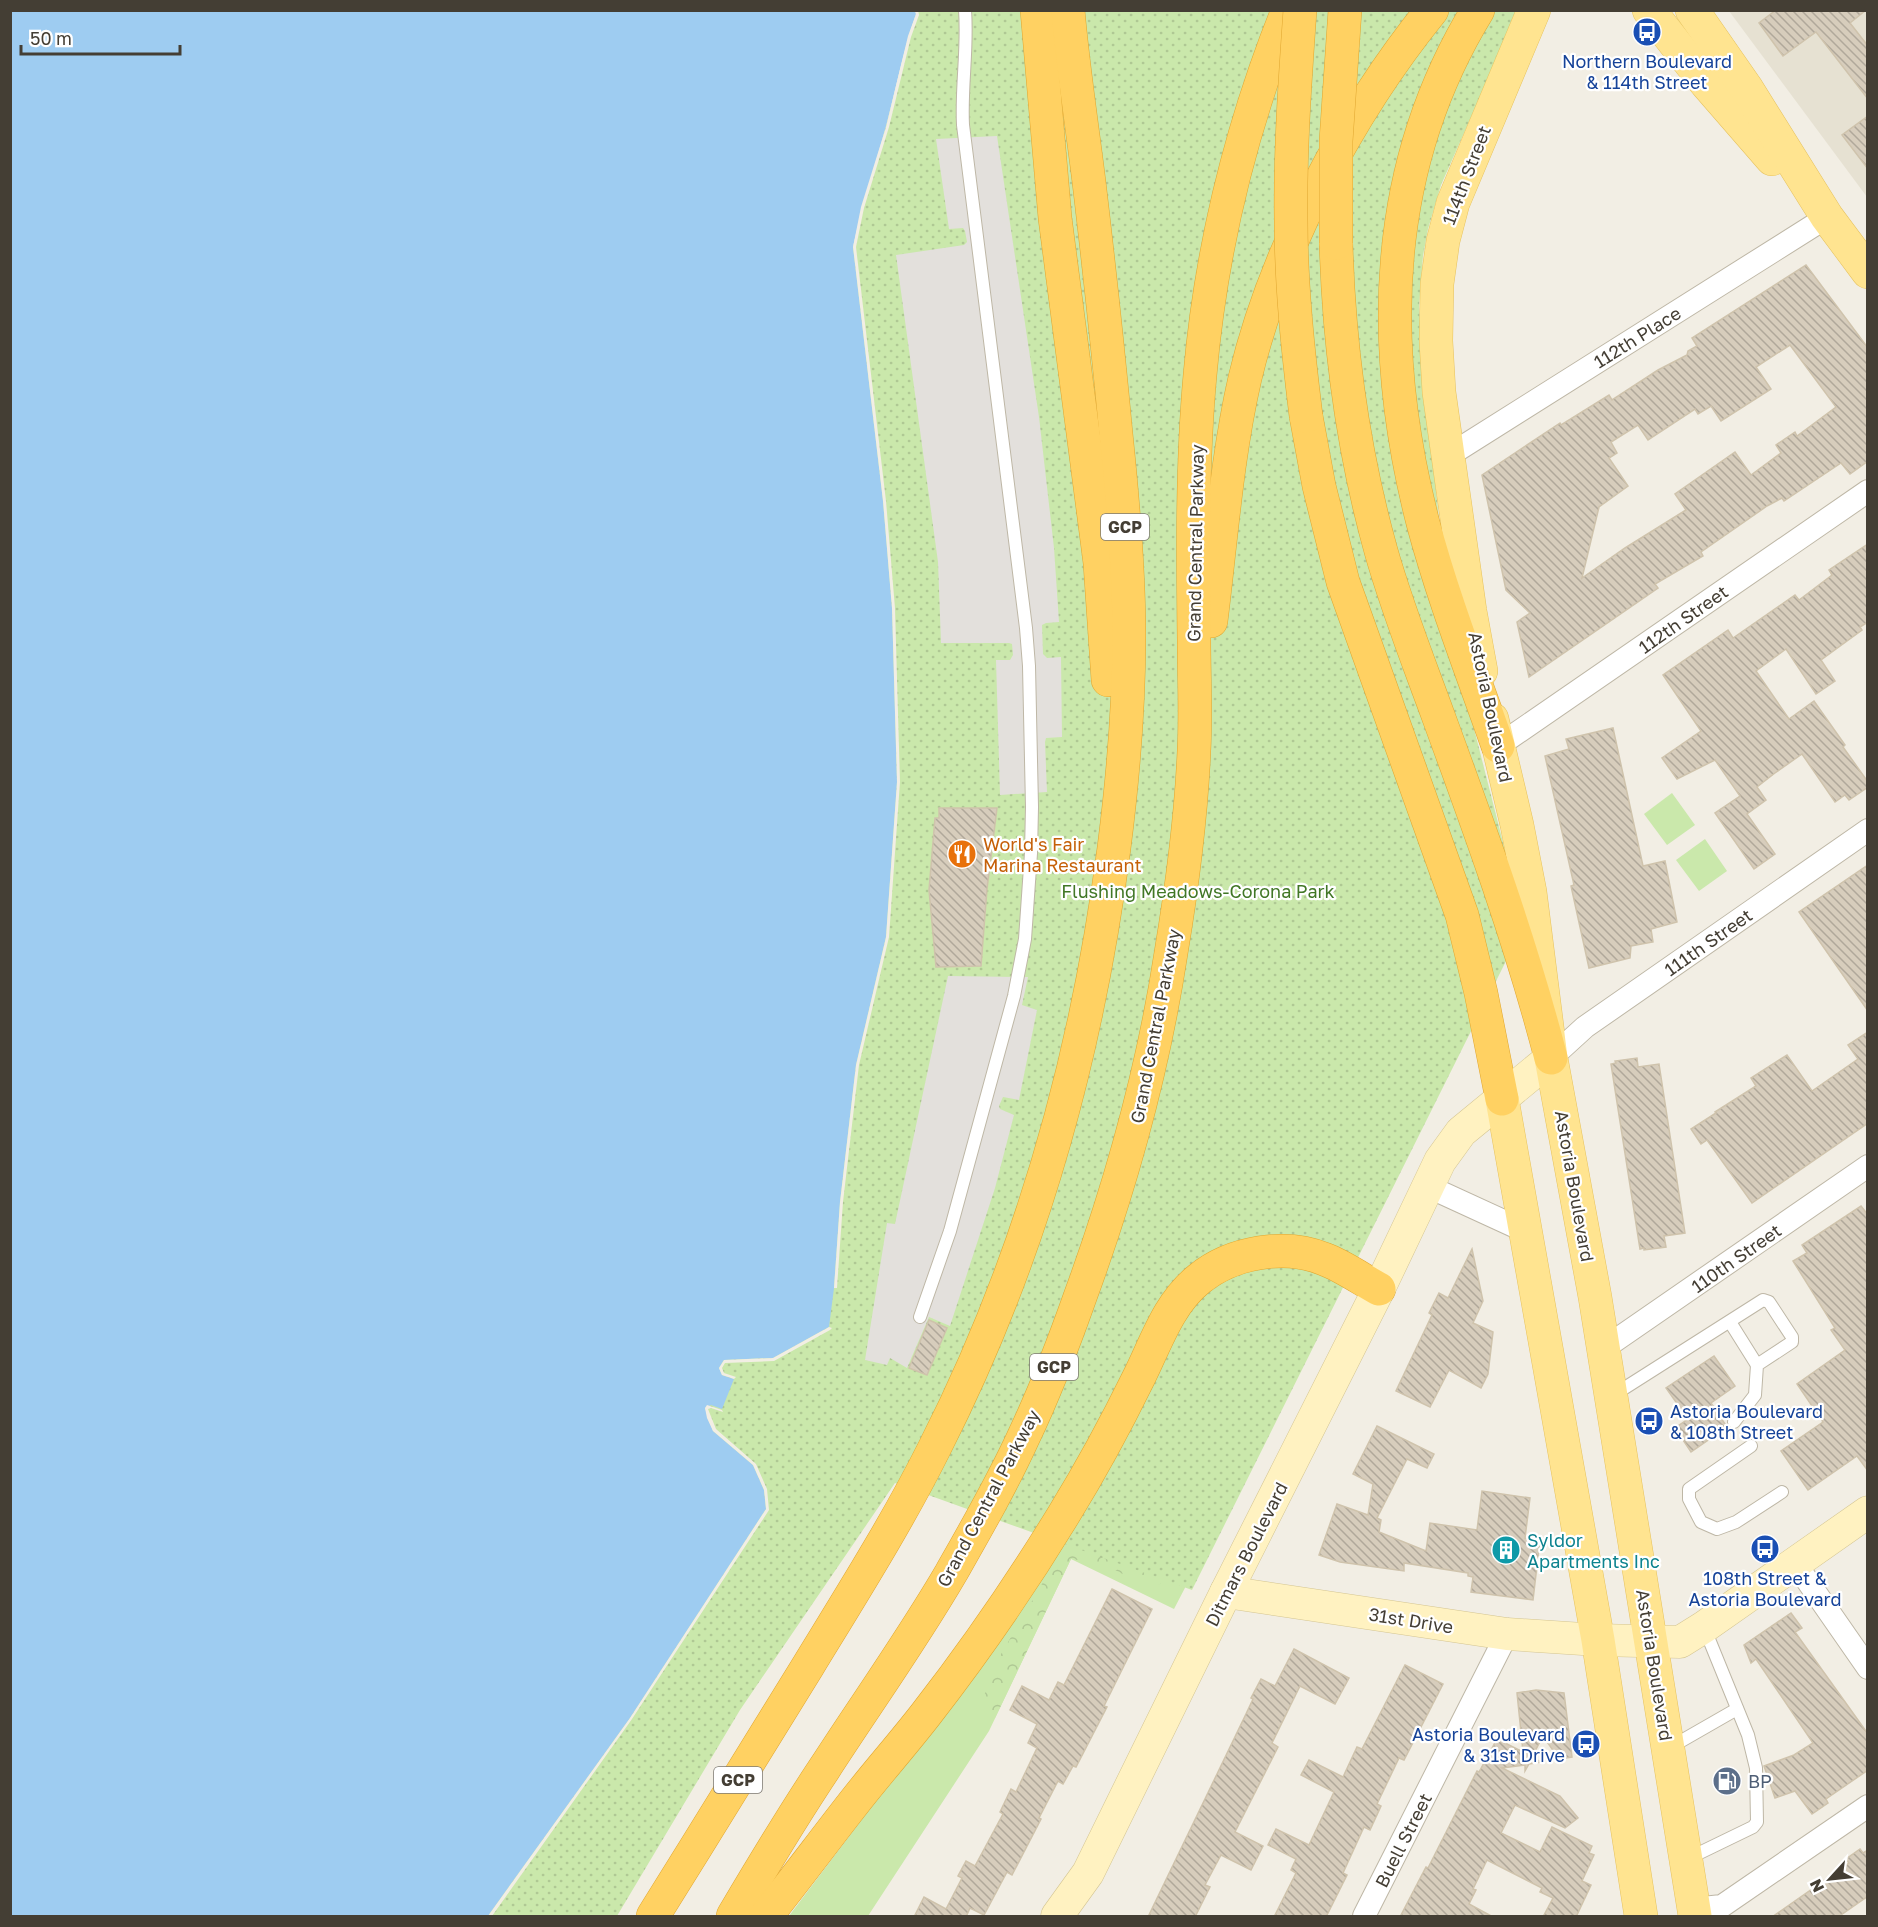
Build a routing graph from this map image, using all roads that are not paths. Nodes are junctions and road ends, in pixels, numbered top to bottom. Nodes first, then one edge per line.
1 (965, 10) edge
2 (1018, 10) edge
3 (1037, 10) edge
4 (1068, 10) edge
5 (1288, 10) edge
6 (1300, 10) edge
7 (1345, 10) edge
8 (1432, 10) edge
9 (1478, 10) edge
10 (1534, 10) edge
11 (1649, 10) edge
12 (1692, 10) edge
13 (1827, 218) junction
14 (1060, 256) junction
15 (1868, 272) edge
16 (1448, 456) junction
17 (1868, 491) edge
18 (1498, 746) junction
19 (1194, 748) junction
20 (1868, 830) edge
21 (1079, 1043) junction
22 (1551, 1058) junction
23 (1502, 1099) junction
24 (1868, 1166) edge
25 (1427, 1186) junction
26 (1525, 1231) junction
27 (1379, 1289) junction
28 (920, 1317) dead end
29 (1730, 1322) junction
30 (1603, 1348) junction
31 (1757, 1365) junction
32 (1611, 1397) junction
33 (1734, 1422) dead end
34 (1751, 1446) dead end
35 (1782, 1492) dead end
36 (1868, 1512) edge
37 (1795, 1563) junction
38 (1226, 1592) junction
39 (1704, 1628) junction
40 (1507, 1634) junction
41 (1598, 1640) junction
42 (1651, 1641) junction
43 (1868, 1668) edge
44 (1737, 1709) junction
45 (1668, 1749) junction
46 (1868, 1806) edge
47 (1686, 1859) junction
48 (1694, 1913) edge
49 (653, 1917) edge
50 (733, 1917) edge
51 (766, 1917) edge
52 (1057, 1917) edge
53 (1364, 1917) edge
54 (1641, 1917) edge

1 - 28 lane
2 - 14 highway
3 - 14 highway, GCP
4 - 21 highway, GCP
5 - 19 highway, Grand Central Parkway / GCP
6 - 23 highway, bridge
7 - 22 highway, bridge
8 - 19 highway
9 - 18 highway
10 - 16 main road, 114th Street
11 - 13 main road
12 - 13 main road
13 - 15 main road
13 - 16 street, 112th Place
14 - 21 highway, GCP
16 - 18 main road, Astoria Boulevard
17 - 18 street, 112th Street
18 - 22 main road, Astoria Boulevard
19 - 50 highway, Grand Central Parkway / GCP
20 - 22 street, 111th Street
21 - 49 highway, GCP
22 - 23 street, Ditmars Boulevard
22 - 30 main road, Astoria Boulevard
23 - 25 street, Ditmars Boulevard
23 - 26 main road
24 - 30 street, 110th Street
25 - 26 street
25 - 27 street, Ditmars Boulevard
26 - 41 main road
27 - 38 street, Ditmars Boulevard
27 - 51 highway
29 - 31 lane
29 - 31 lane
29 - 32 lane
30 - 32 main road, Astoria Boulevard
31 - 33 lane
32 - 42 main road, Astoria Boulevard
34 - 35 lane
36 - 37 street, 31st Drive
37 - 39 street, 31st Drive
37 - 43 street
38 - 40 street, 31st Drive
38 - 52 street, Ditmars Boulevard
39 - 42 street, 31st Drive
39 - 44 lane
40 - 41 street, 31st Drive
40 - 53 street, Buell Street
41 - 42 street, 31st Drive
41 - 54 main road
42 - 45 main road, Astoria Boulevard
44 - 45 lane
44 - 47 lane
45 - 47 main road, Astoria Boulevard
46 - 48 street
47 - 48 main road, Astoria Boulevard

